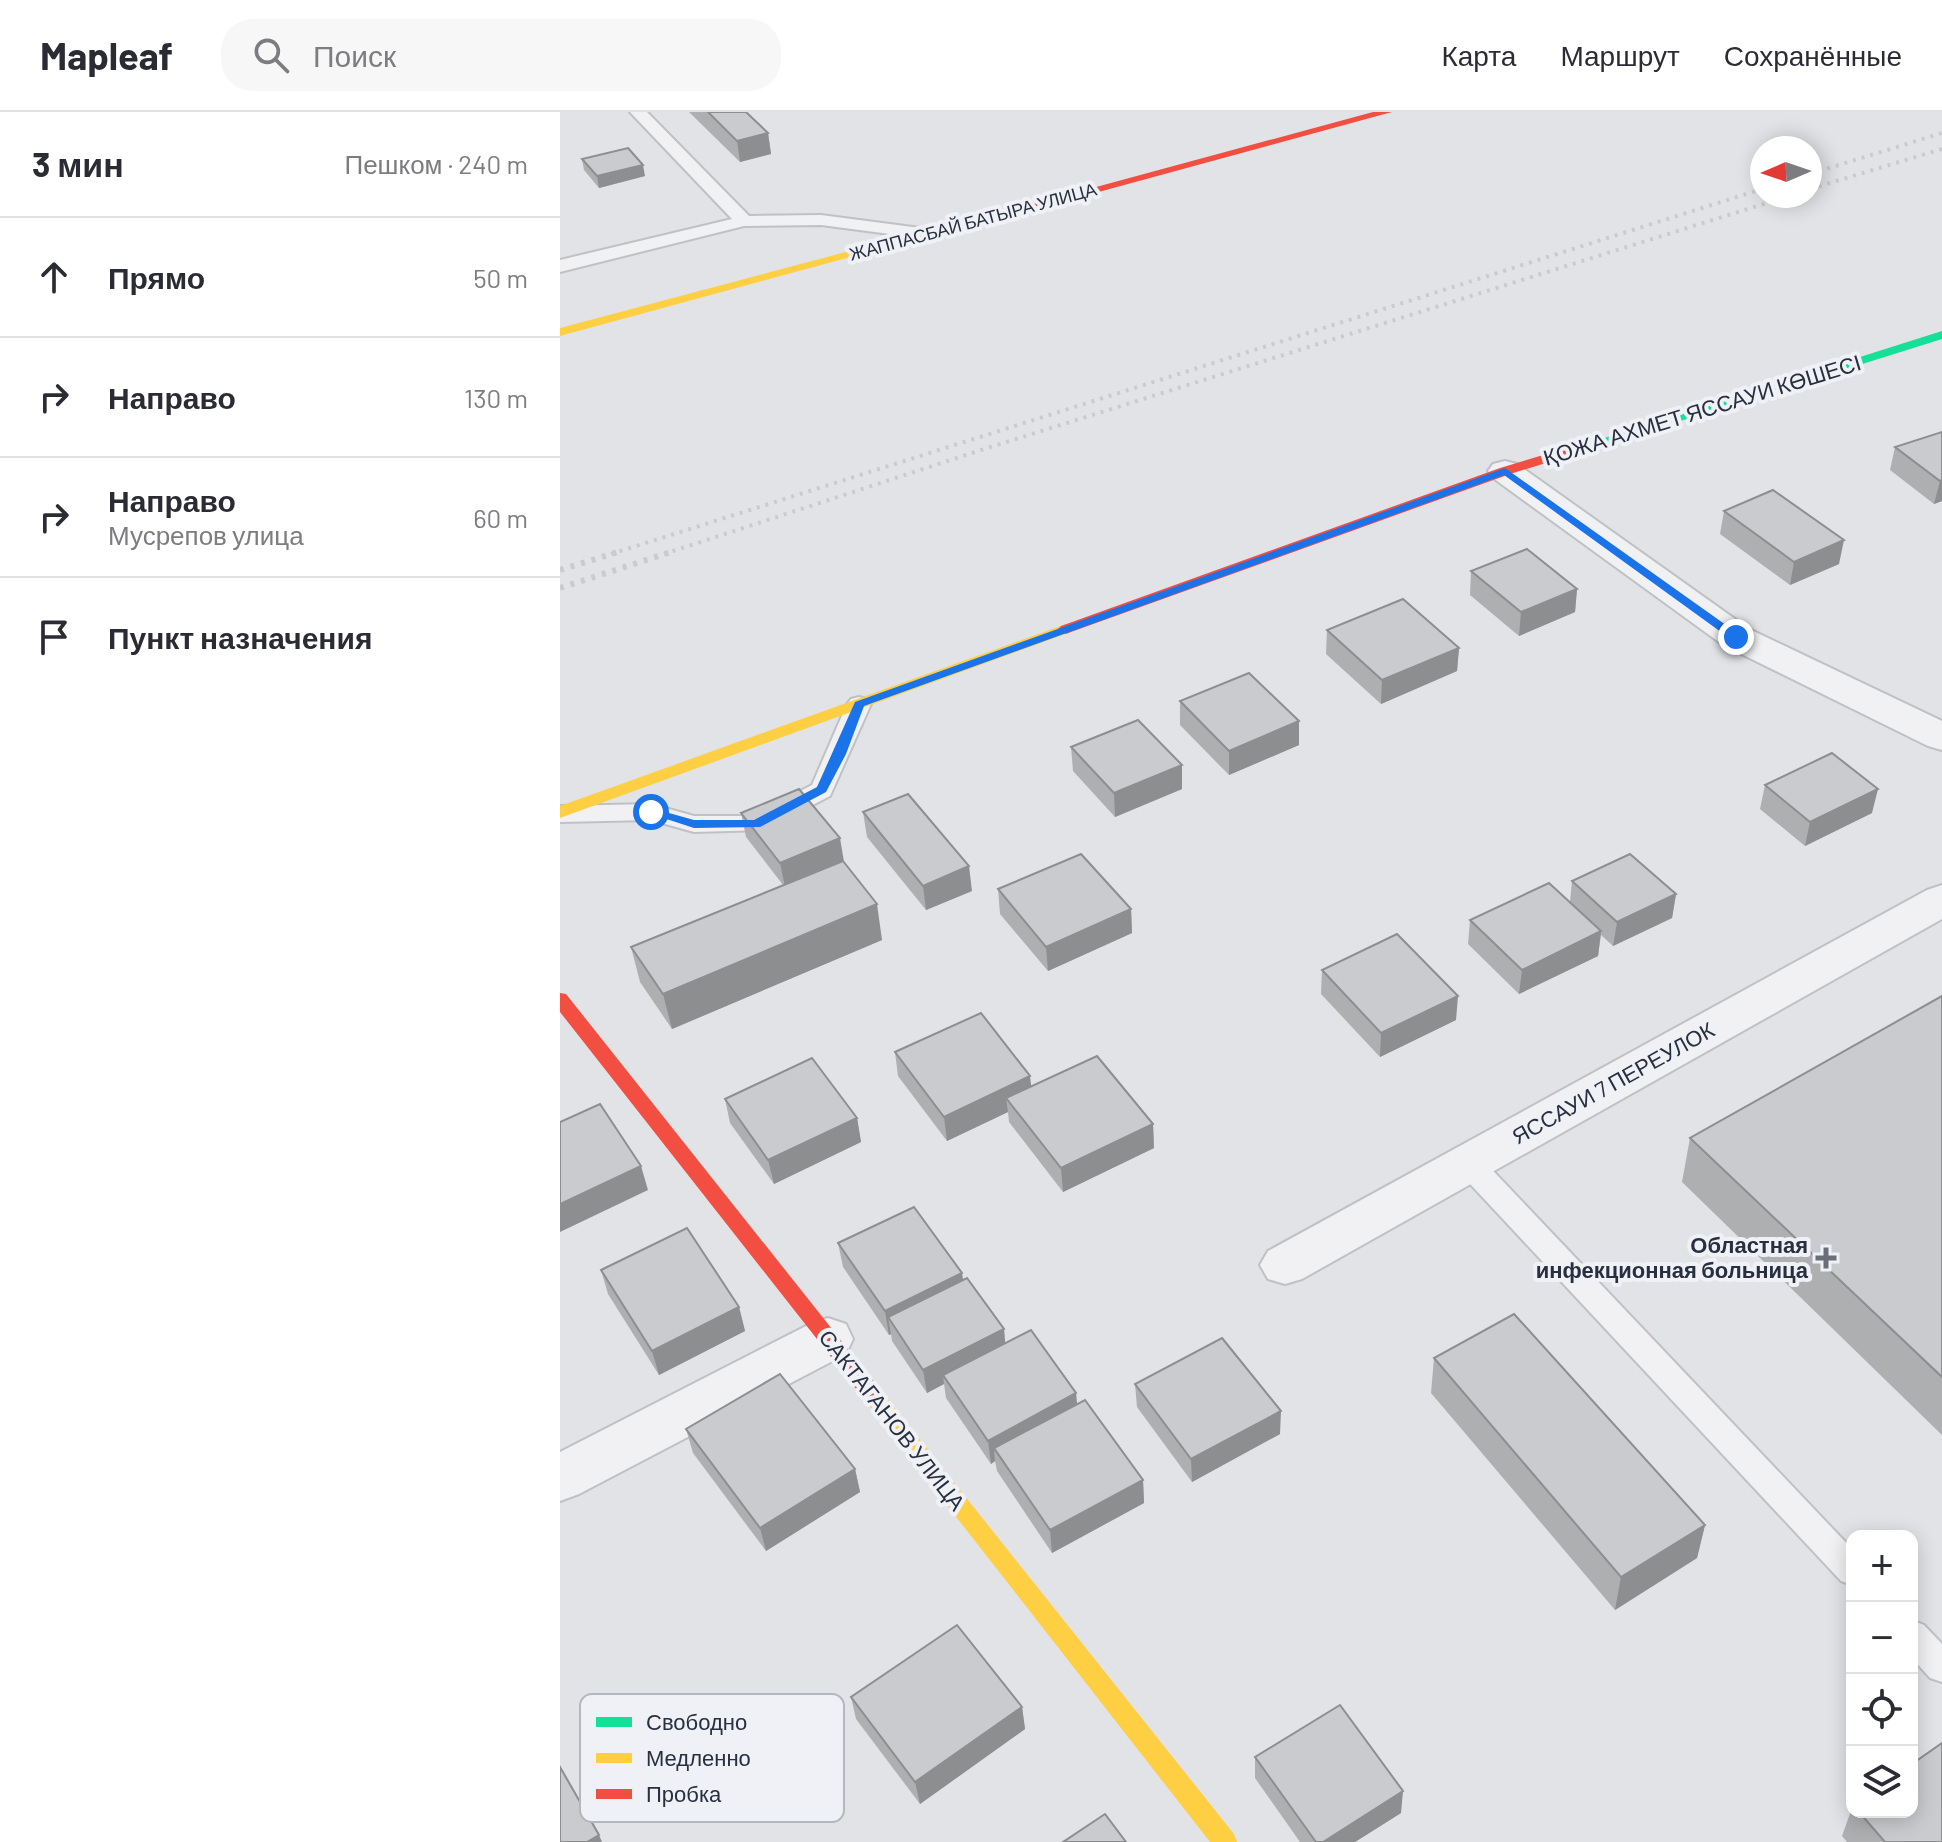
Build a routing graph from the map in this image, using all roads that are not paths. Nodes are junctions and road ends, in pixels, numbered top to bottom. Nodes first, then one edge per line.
1 (638, 112) edge
2 (1386, 112) edge
3 (1352, 116) edge
4 (744, 221) junction
5 (928, 234) junction
6 (560, 266) edge
7 (560, 332) edge
8 (1942, 335) edge
9 (1505, 471) junction
10 (859, 704) junction
11 (1942, 737) edge
12 (560, 813) edge
13 (1942, 900) edge
14 (560, 999) edge
15 (1468, 1163) junction
16 (1285, 1265) dead end
17 (828, 1339) junction
18 (560, 1478) edge
19 (1846, 1565) edge
20 (1918, 1641) edge
21 (1942, 1667) edge
22 (1225, 1842) edge

1 - 4 lane
2 - 3 street, ЖАППАСБАЙ БАТЫРА УЛИЦА
3 - 5 street, ЖАППАСБАЙ БАТЫРА УЛИЦА
4 - 5 lane
4 - 6 lane
5 - 7 street, ЖАППАСБАЙ БАТЫРА УЛИЦА
8 - 9 street, ҚОЖА АХМЕТ ЯССАУИ КӨШЕСІ
9 - 10 street, ҚОЖА АХМЕТ ЯССАУИ КӨШЕСІ
9 - 11 street
10 - 12 street, ҚОЖА АХМЕТ ЯССАУИ КӨШЕСІ
10 - 12 lane
13 - 15 street, ЯССАУИ 7 ПЕРЕУЛОК
14 - 17 street, САКТАГАНОВ УЛИЦА
15 - 16 street, ЯССАУИ 7 ПЕРЕУЛОК
15 - 19 lane
17 - 18 street
17 - 22 street, САКТАГАНОВ УЛИЦА
20 - 21 lane

